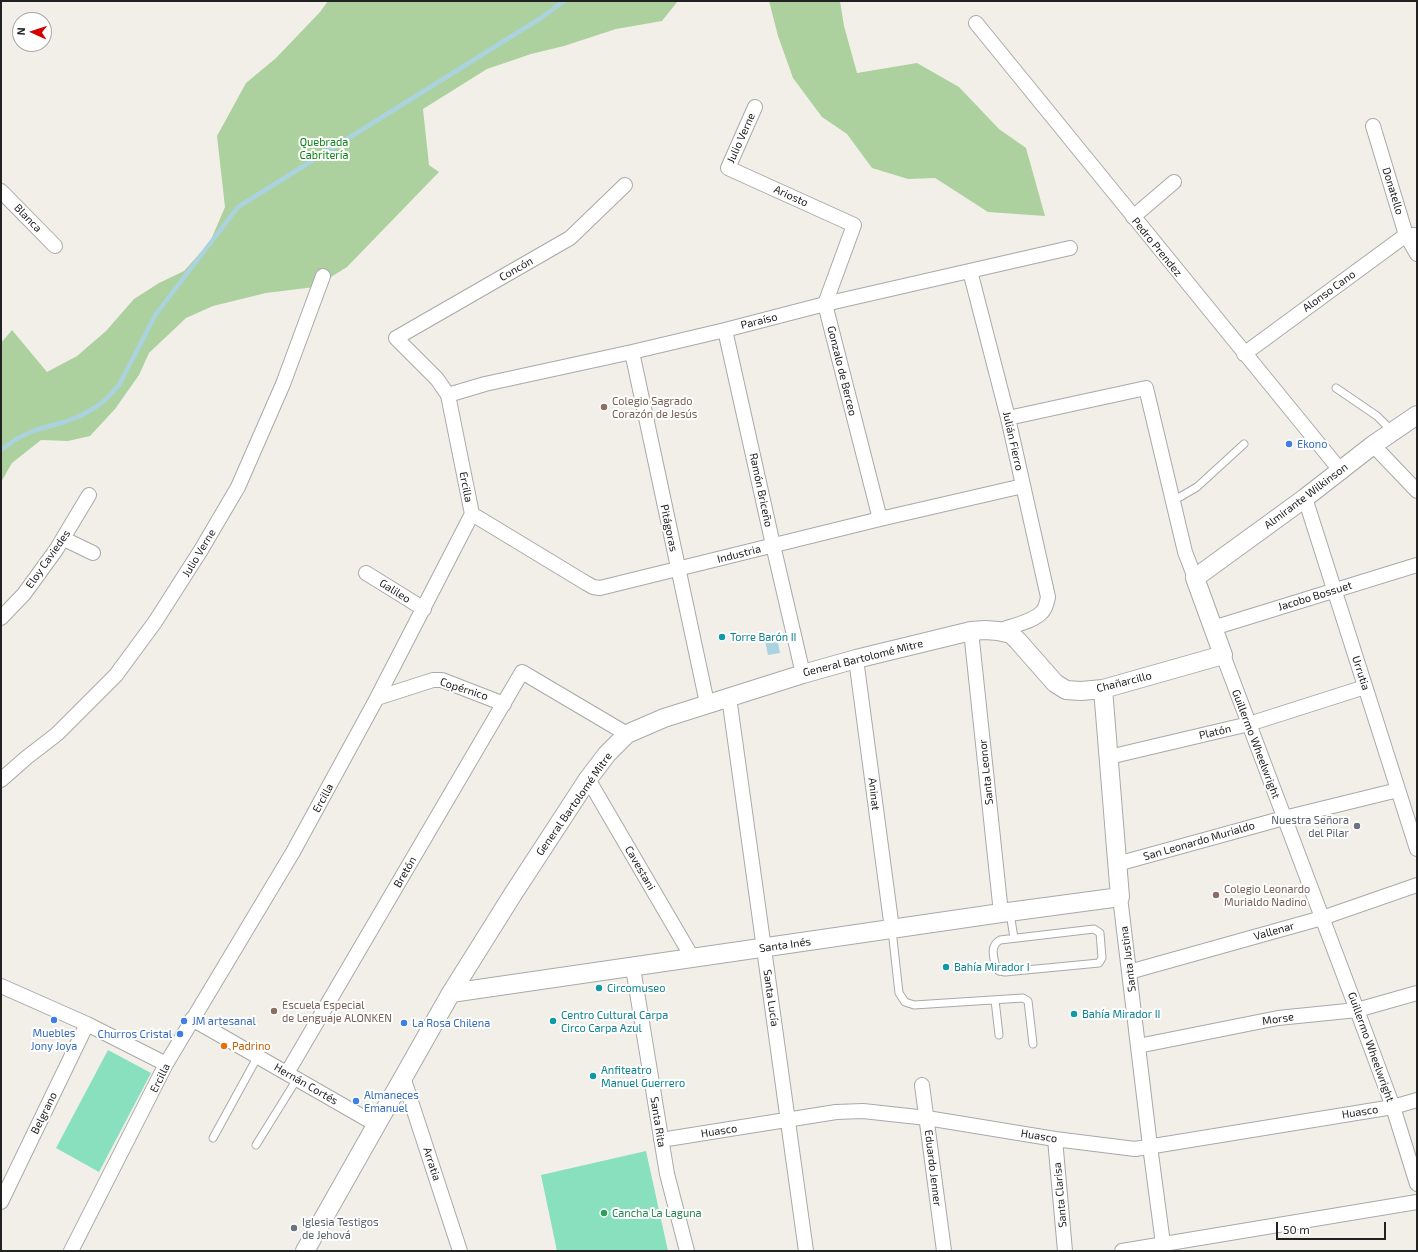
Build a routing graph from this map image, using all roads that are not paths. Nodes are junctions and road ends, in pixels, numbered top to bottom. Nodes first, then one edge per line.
1 (976, 23) dead end
2 (755, 107) dead end
3 (1373, 126) dead end
4 (728, 168) joint
5 (1174, 182) dead end
6 (625, 185) dead end
7 (1, 191) edge
8 (1133, 217) junction
9 (1412, 235) edge
10 (55, 246) dead end
11 (1070, 248) dead end
12 (1417, 254) edge
13 (970, 271) junction
14 (323, 276) dead end
15 (825, 304) junction
16 (725, 330) junction
17 (396, 338) joint
18 (632, 352) junction
19 (1244, 354) junction
20 (1336, 388) dead end
21 (448, 395) junction
22 (1417, 415) edge
23 (1008, 418) junction
24 (1392, 432) junction
25 (1244, 444) dead end
26 (1373, 445) junction
27 (1340, 470) junction
28 (1023, 486) junction
29 (1417, 491) edge
30 (89, 495) dead end
31 (1304, 498) junction
32 (1173, 501) junction
33 (472, 514) junction
34 (880, 519) junction
35 (64, 539) junction
36 (773, 545) junction
37 (93, 553) dead end
38 (1417, 565) edge
39 (677, 569) junction
40 (366, 573) dead end
41 (1195, 578) junction
42 (1334, 590) junction
43 (424, 609) junction
44 (1042, 612) joint
45 (1, 618) edge
46 (1213, 628) junction
47 (971, 631) junction
48 (998, 631) junction
49 (1223, 656) junction
50 (856, 659) junction
51 (803, 674) junction
52 (1365, 687) junction
53 (1103, 689) junction
54 (729, 697) junction
55 (377, 698) junction
56 (707, 703) junction
57 (504, 704) junction
58 (1249, 724) junction
59 (627, 734) junction
60 (1109, 757) junction
61 (588, 779) junction
62 (1, 780) edge
63 (1398, 790) junction
64 (1284, 818) junction
65 (1417, 849) edge
66 (1117, 864) junction
67 (1417, 885) edge
68 (1120, 898) junction
69 (1005, 913) junction
70 (1322, 918) junction
71 (892, 930) junction
72 (1014, 938) junction
73 (764, 948) junction
74 (692, 958) junction
75 (633, 968) junction
76 (1129, 972) junction
77 (1, 986) edge
78 (1417, 993) edge
79 (451, 994) junction
80 (996, 1000) junction
81 (1358, 1010) junction
82 (192, 1019) junction
83 (87, 1024) junction
84 (999, 1034) dead end
85 (1033, 1044) dead end
86 (1138, 1046) junction
87 (258, 1056) junction
88 (166, 1064) junction
89 (292, 1076) junction
90 (403, 1077) junction
91 (922, 1085) dead end
92 (1417, 1100) edge
93 (1393, 1107) junction
94 (927, 1118) junction
95 (788, 1120) junction
96 (377, 1125) junction
97 (213, 1138) dead end
98 (1055, 1139) junction
99 (661, 1140) junction
100 (256, 1145) dead end
101 (1150, 1146) junction
102 (1417, 1184) edge
103 (1, 1202) edge
104 (1417, 1202) edge
105 (1164, 1248) edge
106 (71, 1251) edge
107 (306, 1251) edge
108 (460, 1251) edge
109 (687, 1251) edge
110 (806, 1251) edge
111 (944, 1251) edge
112 (1065, 1251) edge
113 (1122, 1251) edge

1 - 8 street, Pedro Prendez
2 - 4 street, Julio Verne
3 - 9 street, Donatello
4 - 15 street, Ariosto
5 - 8 street
6 - 17 street, Concón
7 - 10 street, Blanca
8 - 19 street, Pedro Prendez
9 - 12 street, Donatello
9 - 19 street, Alonso Cano
11 - 13 street, Paraíso
13 - 15 street, Paraíso
13 - 23 street, Julián Fierro
14 - 62 street, Julio Verne
15 - 16 street, Paraíso
15 - 34 street, Gonzalo de Berceo
16 - 18 street, Paraíso
16 - 36 street, Ramón Briceño
17 - 21 street, Ercilla
18 - 21 street, Paraíso
18 - 39 street, Pitágoras
19 - 27 street, Pedro Prendez
20 - 24 lane
21 - 33 street, Ercilla
22 - 24 street, Almirante Wilkinson
23 - 28 street, Julián Fierro
23 - 32 street, Guillermo Wheelwright
24 - 26 street, Almirante Wilkinson
25 - 32 lane
26 - 27 street, Almirante Wilkinson
26 - 29 street
27 - 31 street, Almirante Wilkinson
28 - 34 street, Industria
28 - 44 street, Julián Fierro
30 - 35 street, Eloy Caviedes
31 - 41 street, Almirante Wilkinson
31 - 42 street, Urrutia
32 - 41 street, Guillermo Wheelwright
33 - 39 street, Industria
33 - 43 street, Ercilla
34 - 36 street, Industria
35 - 37 street
35 - 45 street, Eloy Caviedes
36 - 39 street, Industria
36 - 51 street, Ramón Briceño
38 - 42 street, Jacobo Bossuet
39 - 56 street, Pitágoras
40 - 43 street, Galileo
41 - 46 street, Guillermo Wheelwright
42 - 46 street, Jacobo Bossuet
42 - 52 street, Urrutia
43 - 55 street, Ercilla
44 - 48 street, General Bartolomé Mitre
46 - 49 street, Guillermo Wheelwright
47 - 48 street, General Bartolomé Mitre
47 - 50 street, General Bartolomé Mitre
47 - 69 street, Santa Leonor
48 - 53 street, Chañarcillo
49 - 53 street, Chañarcillo
49 - 58 street, Guillermo Wheelwright
50 - 51 street, General Bartolomé Mitre
50 - 71 street, Aninat
51 - 54 street, General Bartolomé Mitre
52 - 58 street, Platón
52 - 63 street, Urrutia
53 - 60 street, Santa Justina
54 - 56 street, General Bartolomé Mitre
54 - 73 street, Santa Lucía
55 - 57 street, Copérnico
55 - 82 street, Ercilla
56 - 59 street, General Bartolomé Mitre
57 - 59 street, Bretón
57 - 89 street, Bretón
58 - 60 street, Platón
58 - 64 street, Guillermo Wheelwright
59 - 61 street, General Bartolomé Mitre
60 - 66 street, Santa Justina
61 - 74 street, Cavestani
61 - 79 street, General Bartolomé Mitre
63 - 64 street, San Leonardo Murialdo
63 - 65 street, Urrutia
64 - 66 street, San Leonardo Murialdo
64 - 70 street, Guillermo Wheelwright
66 - 68 street, Santa Justina
67 - 70 street, Vallenar
68 - 69 street, Santa Inés
68 - 76 street, Santa Justina
69 - 71 street, Santa Inés
69 - 72 lane
70 - 76 street, Vallenar
70 - 81 street, Guillermo Wheelwright
71 - 73 street, Santa Inés
71 - 80 lane
72 - 72 lane
73 - 74 street, Santa Inés
73 - 95 street, Santa Lucía
74 - 75 street, Santa Inés
75 - 79 street, Santa Inés
75 - 99 street, Santa Rita
76 - 86 street, Santa Justina
77 - 83 street
78 - 81 street, Morse
79 - 90 street, General Bartolomé Mitre
80 - 84 lane
80 - 85 lane
81 - 86 street, Morse
81 - 93 street, Guillermo Wheelwright
82 - 87 street, Hernán Cortés
82 - 88 street, Ercilla
83 - 88 street
83 - 103 street, Belgrano
86 - 101 street, Santa Justina
87 - 89 street, Hernán Cortés
87 - 97 lane
88 - 106 street, Ercilla
89 - 96 street, Hernán Cortés
89 - 100 lane
90 - 96 street, General Bartolomé Mitre
90 - 108 street, Arratia
91 - 94 street, Eduardo Jenner
92 - 93 street, Huasco
93 - 101 street, Huasco
93 - 102 street, Guillermo Wheelwright
94 - 95 street, Huasco
94 - 98 street, Huasco
94 - 111 street, Eduardo Jenner
95 - 99 street, Huasco
95 - 110 street, Santa Lucía
96 - 107 street, General Bartolomé Mitre
98 - 101 street, Huasco
98 - 112 street, Santa Clarisa
99 - 109 street, Santa Rita
101 - 105 street, Santa Justina
104 - 105 street
105 - 113 street

